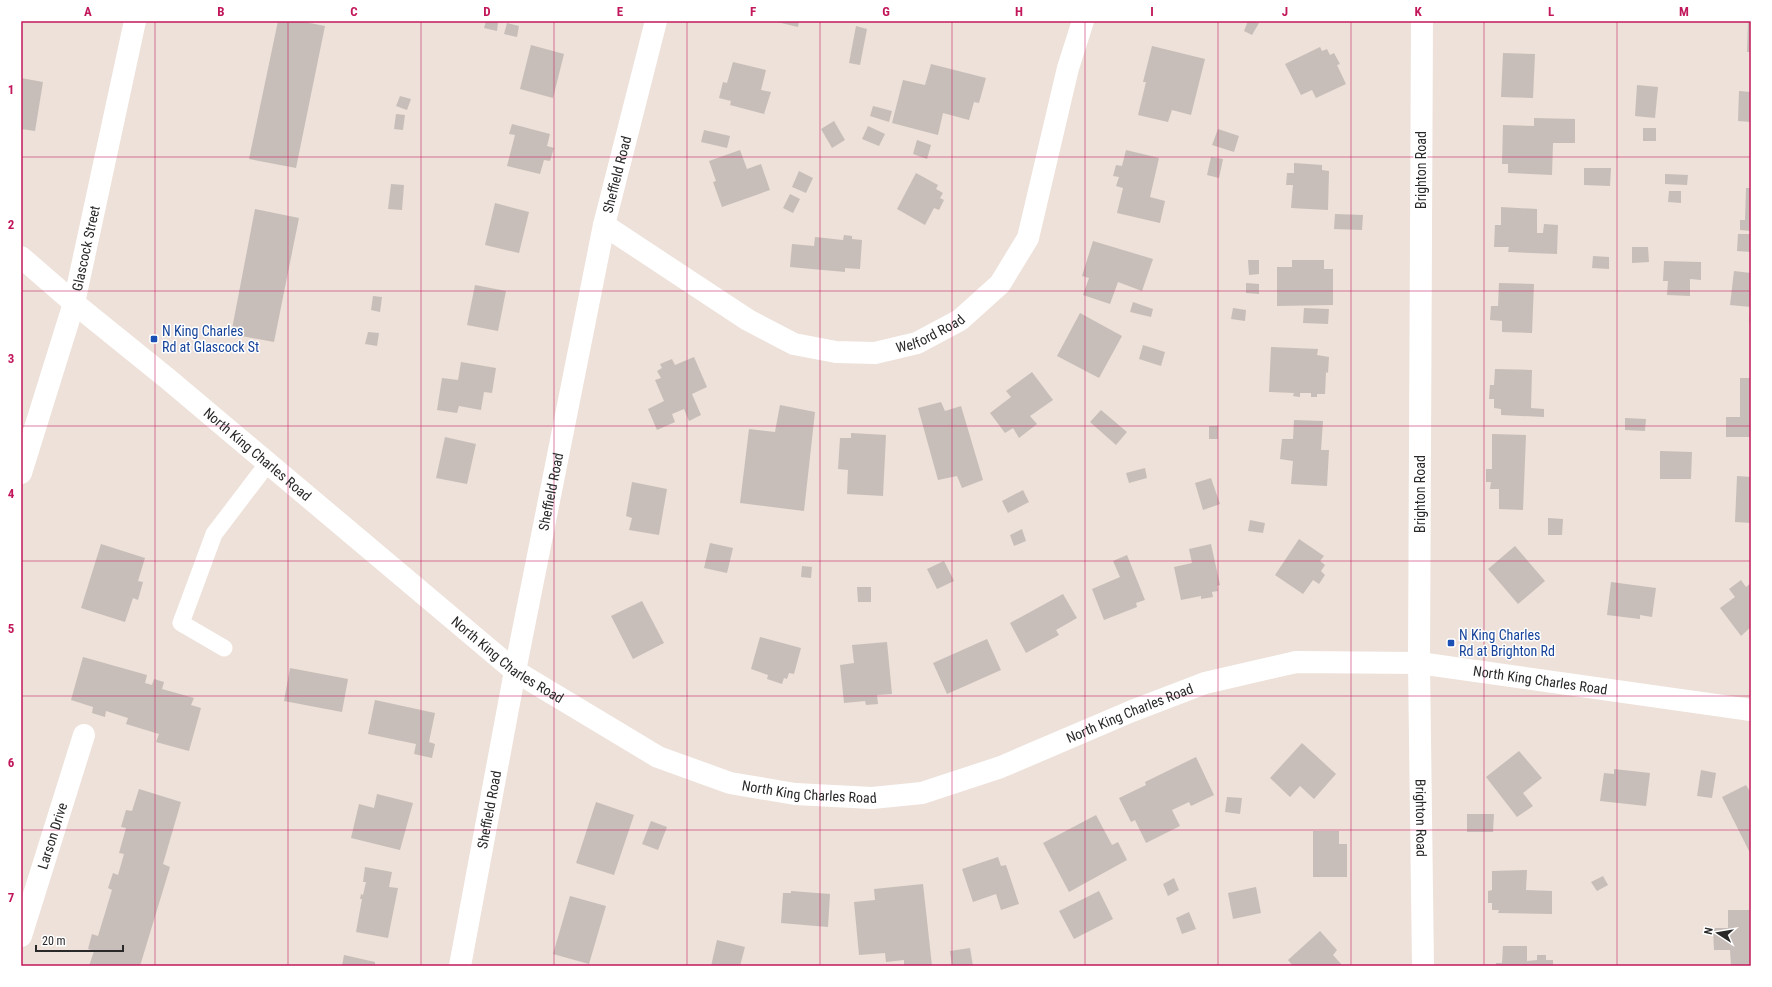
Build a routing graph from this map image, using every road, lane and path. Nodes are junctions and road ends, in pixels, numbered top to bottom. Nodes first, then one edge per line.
1 (135, 21) edge
2 (656, 21) edge
3 (1083, 21) edge
4 (1422, 21) edge
5 (604, 225) junction
6 (21, 257) edge
7 (74, 303) junction
8 (268, 463) junction
9 (21, 472) edge
10 (224, 648) dead end
11 (1419, 663) junction
12 (515, 671) junction
13 (1751, 710) edge
14 (84, 735) dead end
15 (21, 936) edge
16 (460, 966) edge
17 (1423, 966) edge

1 - 7 street, Glascock Street
2 - 5 street, Sheffield Road
3 - 5 street, Welford Road
4 - 11 street, Brighton Road
5 - 12 street, Sheffield Road
6 - 7 street, North King Charles Road
7 - 8 street, North King Charles Road
7 - 9 street, Glascock Street
8 - 10 lane
8 - 12 street, North King Charles Road
11 - 12 street, North King Charles Road
11 - 13 street, North King Charles Road
11 - 17 street, Brighton Road
12 - 16 street, Sheffield Road
14 - 15 street, Larson Drive

